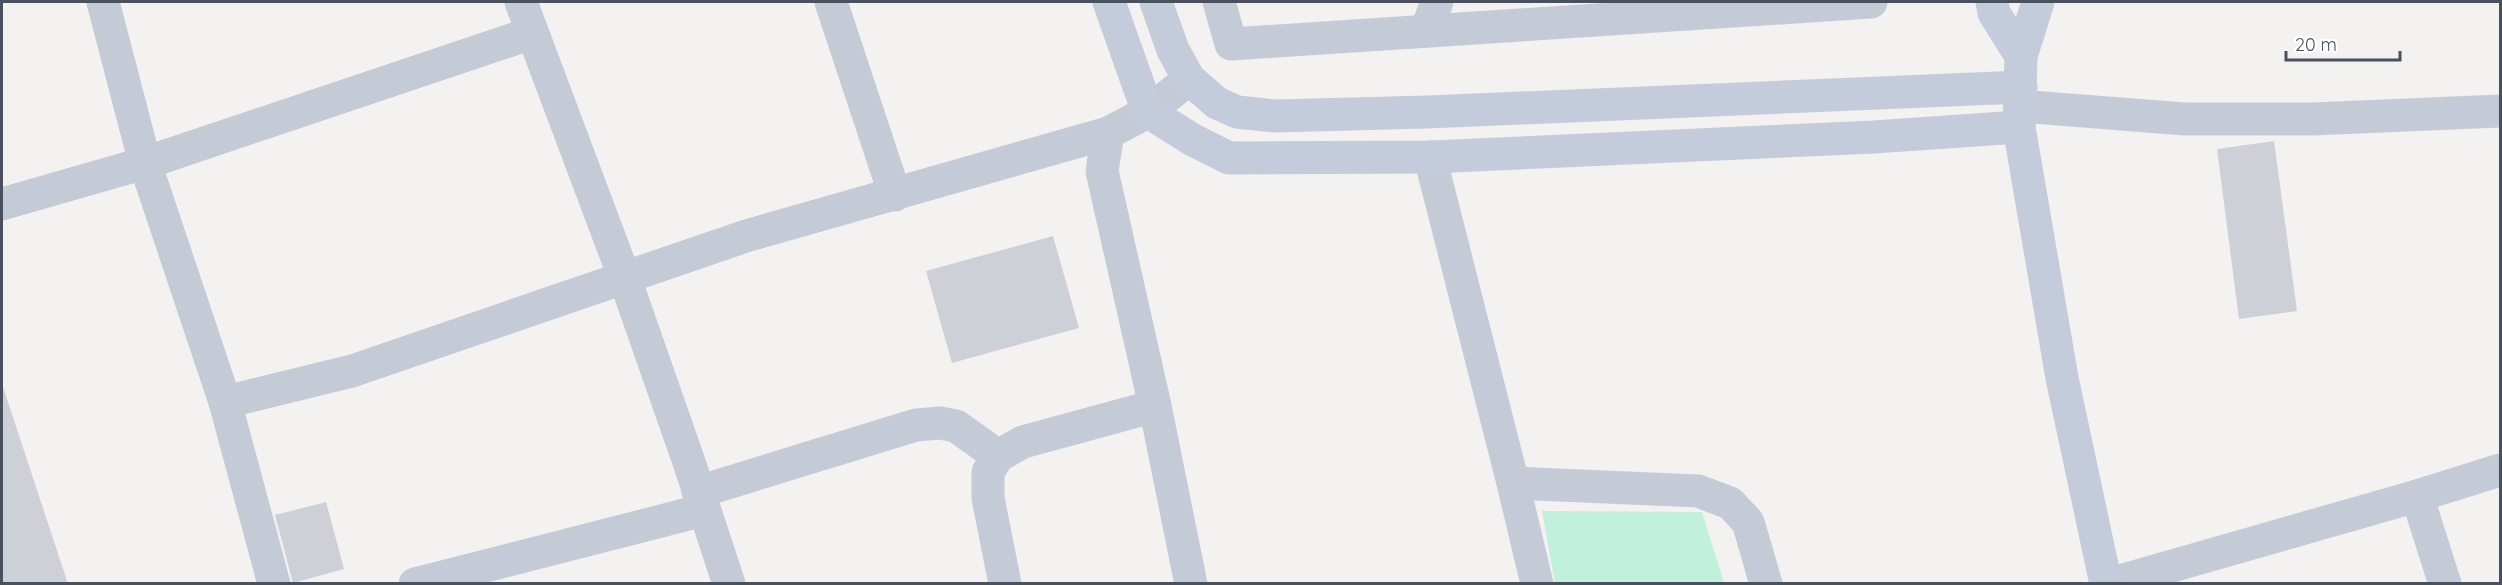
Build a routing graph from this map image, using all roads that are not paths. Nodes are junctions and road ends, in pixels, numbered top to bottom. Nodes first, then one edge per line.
1 (103, 2) edge
2 (520, 2) edge
3 (831, 2) edge
4 (1109, 2) edge
5 (1156, 2) edge
6 (1219, 2) edge
7 (1871, 2) edge
8 (1992, 2) edge
9 (2038, 2) edge
10 (1432, 16) edge
11 (532, 33) junction
12 (1188, 79) junction
13 (2020, 94) junction
14 (2500, 111) edge
15 (1148, 112) junction
16 (1108, 133) junction
17 (1430, 158) junction
18 (145, 163) junction
19 (895, 195) junction
20 (2, 204) edge
21 (625, 279) junction
22 (225, 402) junction
23 (1155, 406) junction
24 (998, 456) junction
25 (2500, 470) edge
26 (1513, 483) junction
27 (2417, 496) junction
28 (701, 501) junction
29 (1189, 583) edge
30 (274, 584) edge
31 (415, 584) edge
32 (729, 584) edge
33 (1005, 584) edge
34 (1538, 584) edge
35 (1766, 584) edge
36 (2107, 584) edge
37 (2445, 584) edge

1 - 18 street
2 - 11 street
3 - 19 street
4 - 15 street
5 - 12 street
6 - 10 street
7 - 10 street
8 - 13 street
9 - 13 street
11 - 18 street
11 - 21 street
12 - 13 street
12 - 15 street
13 - 14 street
13 - 17 street
13 - 36 street
15 - 16 street
15 - 17 street
16 - 19 street
16 - 23 street
17 - 26 street
18 - 20 street
18 - 22 street
19 - 21 street
21 - 22 street
21 - 28 street
22 - 30 street
23 - 24 street
23 - 29 street
24 - 28 street
24 - 33 street
25 - 27 street
26 - 34 street
26 - 35 street
27 - 36 street
27 - 37 street
28 - 31 street
28 - 32 street

